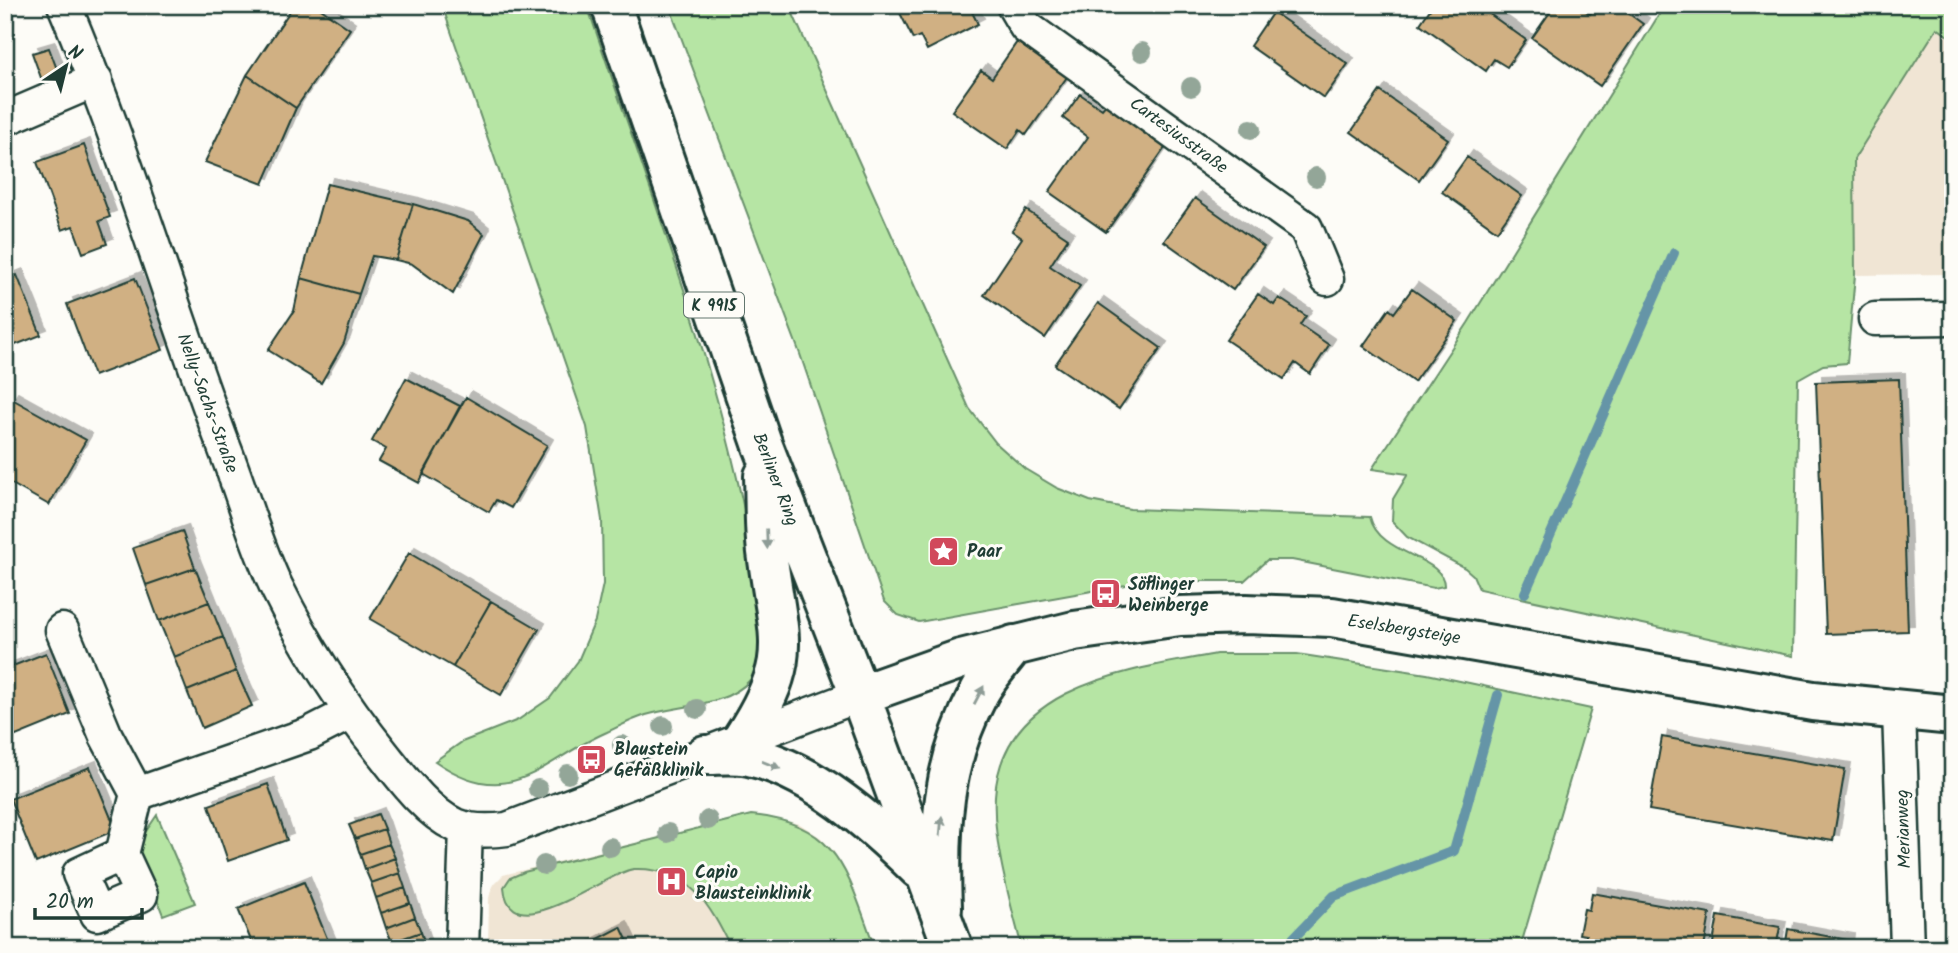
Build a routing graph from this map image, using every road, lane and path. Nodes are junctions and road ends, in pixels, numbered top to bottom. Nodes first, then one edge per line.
1 (64, 5) edge
2 (611, 5) edge
3 (1013, 5) edge
4 (96, 80) junction
5 (5, 119) edge
6 (1327, 279) dead end
7 (1953, 318) edge
8 (1875, 319) dead end
9 (763, 446) junction
10 (62, 630) dead end
11 (1014, 645) junction
12 (860, 695) junction
13 (1899, 711) junction
14 (350, 713) junction
15 (1953, 715) edge
16 (743, 738) junction
17 (705, 755) junction
18 (137, 794) junction
19 (466, 828) junction
20 (122, 854) dead end
21 (926, 876) junction
22 (947, 933) edge
23 (462, 948) edge
24 (1907, 948) edge

1 - 4 street, Nelly-Sachs-Straße
2 - 9 main road, Berliner Ring / K 9915
3 - 6 street, Cartesiusstraße
4 - 5 street
4 - 14 street, Nelly-Sachs-Straße
7 - 8 street
9 - 12 main road, Berliner Ring / K 9915
9 -> 16 main road
10 - 18 street
11 - 12 main road, Eselsbergsteige
11 - 13 main road, Eselsbergsteige
22 -> 11 main road
12 - 16 street
12 - 21 main road, Berliner Ring / K 9915
13 - 15 main road, Eselsbergsteige
13 - 24 street, Merianweg
14 - 18 street
14 - 19 street, Nelly-Sachs-Straße
16 - 17 street
17 - 19 street
17 -> 21 main road
18 - 20 street
19 - 23 street
21 - 22 main road, Berliner Ring / K 9915

